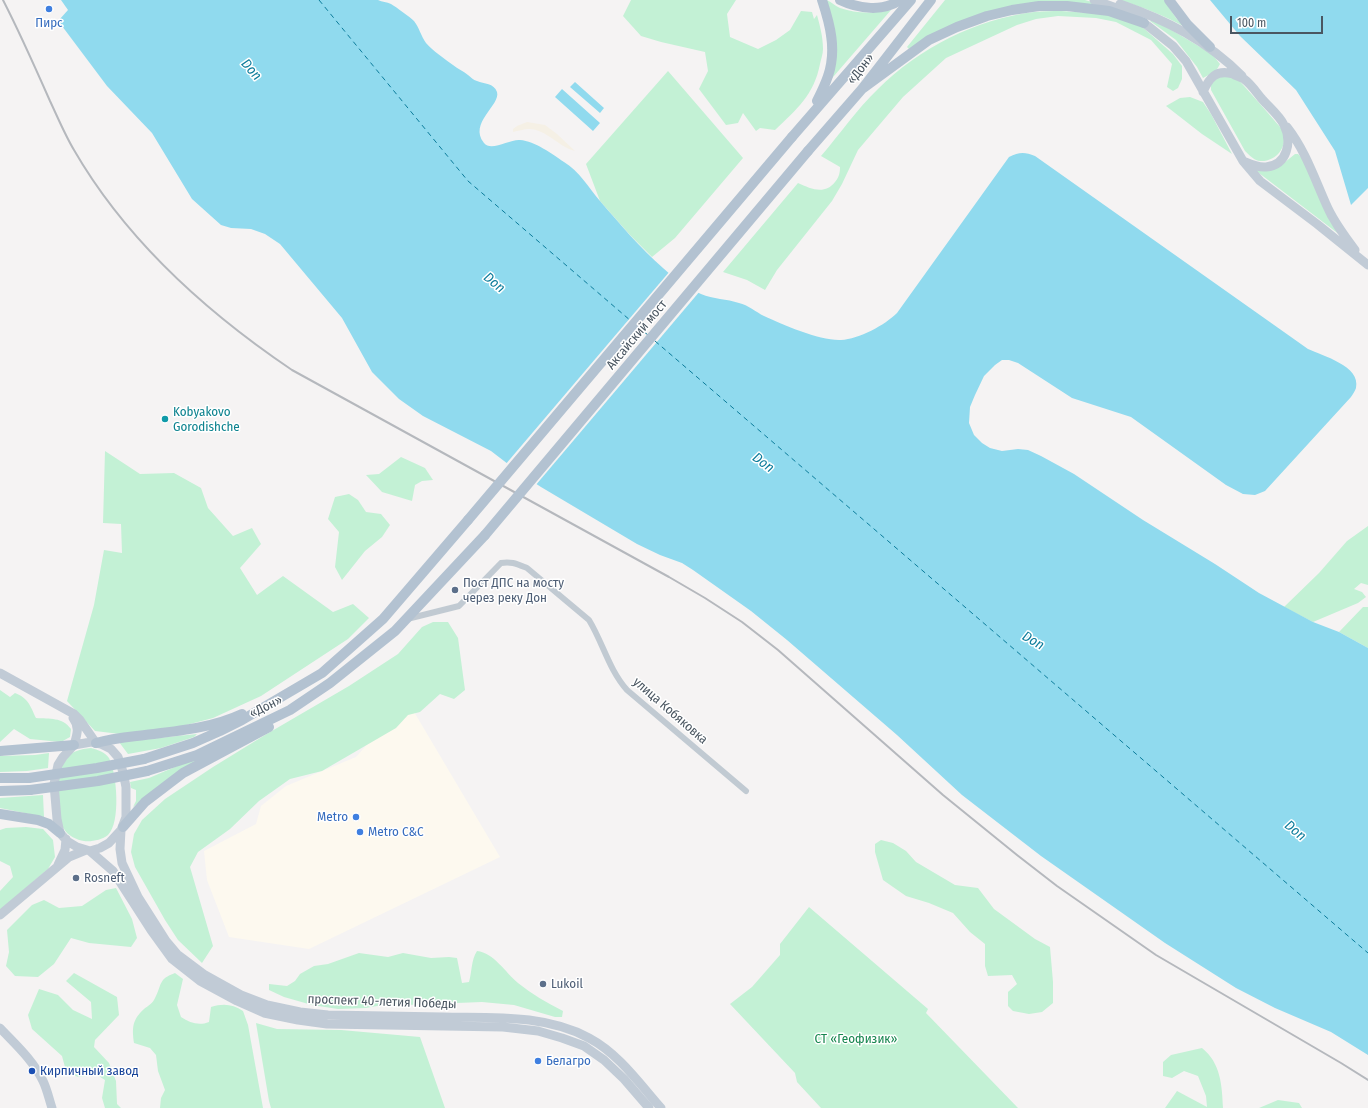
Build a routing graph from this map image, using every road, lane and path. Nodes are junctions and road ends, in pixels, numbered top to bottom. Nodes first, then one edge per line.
1 (822, 0) edge
2 (840, 0) edge
3 (900, 0) edge
4 (911, 0) edge
5 (931, 0) edge
6 (1094, 0) edge
7 (1107, 0) edge
8 (1169, 0) edge
9 (1144, 23) junction
10 (1210, 47) junction
11 (1244, 78) junction
12 (862, 89) junction
13 (1203, 92) junction
14 (811, 115) junction
15 (1284, 123) junction
16 (792, 137) joint
17 (808, 151) joint
18 (1242, 161) junction
19 (1366, 263) edge
20 (468, 520) joint
21 (485, 535) joint
22 (406, 619) junction
23 (0, 673) edge
24 (295, 689) junction
25 (64, 708) junction
26 (290, 710) junction
27 (96, 743) junction
28 (74, 745) junction
29 (0, 751) edge
30 (0, 778) edge
31 (0, 791) edge
32 (746, 791) dead end
33 (0, 814) edge
34 (122, 828) junction
35 (63, 836) junction
36 (88, 851) junction
37 (55, 870) junction
38 (0, 915) edge
39 (0, 1028) edge
40 (610, 1059) junction
41 (52, 1108) edge
42 (649, 1108) edge
43 (661, 1108) edge

1 - 14 main road
2 - 3 main road
4 - 14 main road, «Дон»
5 - 12 main road, «Дон»
6 - 9 main road
7 - 10 main road
8 - 10 main road
9 - 12 main road
9 - 13 main road
10 - 11 main road
11 - 13 main road
11 - 15 main road
12 - 17 main road, «Дон»
13 - 18 main road
14 - 16 main road, «Дон»
15 - 18 main road
15 - 19 main road
16 - 20 main road, Аксайский мост, bridge
17 - 21 main road, Аксайский мост, bridge
18 - 19 main road
20 - 24 main road, «Дон»
21 - 22 main road, «Дон»
22 - 26 main road, «Дон»
22 - 32 street, улица Кобяковка
23 - 25 main road
24 - 27 main road
24 - 30 main road, «Дон», bridge
25 - 27 main road
25 - 28 main road
26 - 31 main road, «Дон», bridge
26 - 34 main road
27 - 28 main road
27 - 34 main road
28 - 29 main road
28 - 35 main road
33 - 35 main road
34 - 36 main road
34 - 40 main road, проспект 40-летия Победы
35 - 36 main road
35 - 37 main road
36 - 37 main road
36 - 40 main road, проспект 40-летия Победы
37 - 38 main road
39 - 41 main road
40 - 42 main road, проспект 40-летия Победы
40 - 43 main road, проспект 40-летия Победы

